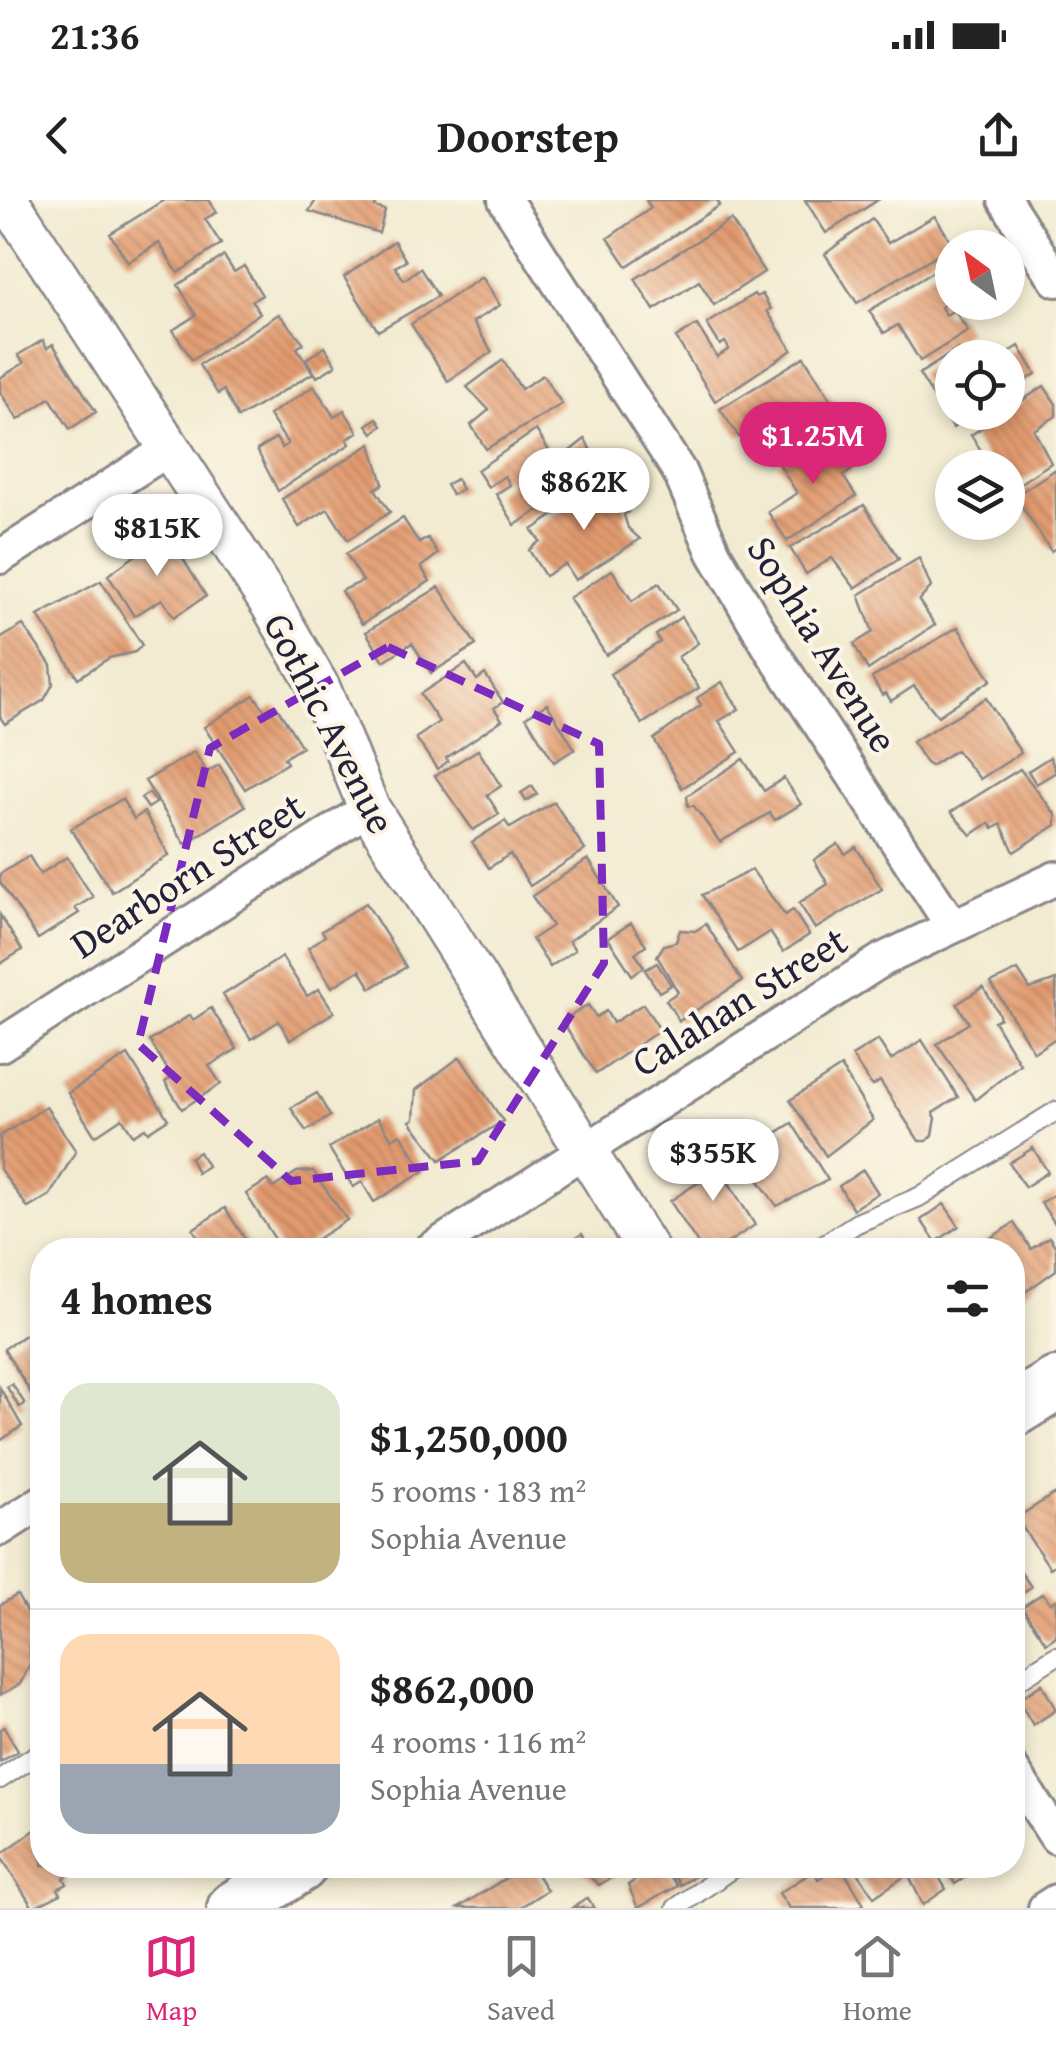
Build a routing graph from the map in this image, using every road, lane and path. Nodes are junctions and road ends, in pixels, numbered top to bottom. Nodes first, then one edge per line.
1 (8, 200) edge
2 (505, 200) edge
3 (1005, 200) edge
4 (1056, 280) edge
5 (169, 449) junction
6 (0, 557) edge
7 (368, 808) junction
8 (1056, 878) edge
9 (951, 924) junction
10 (0, 1045) edge
11 (1056, 1110) edge
12 (584, 1150) junction
13 (448, 1238) edge
14 (640, 1238) edge
15 (834, 1238) edge
16 (1056, 1384) edge
17 (1025, 1403) edge
18 (30, 1510) edge
19 (0, 1529) edge
20 (1056, 1656) edge
21 (1025, 1676) edge
22 (30, 1759) edge
23 (0, 1779) edge
24 (1025, 1789) edge
25 (1056, 1837) edge
26 (280, 1878) edge
27 (719, 1878) edge
28 (1056, 1901) edge
29 (234, 1908) edge
30 (676, 1908) edge
31 (1045, 1908) edge

1 - 5 street, Gothic Avenue
2 - 9 street, Sophia Avenue
3 - 4 street
5 - 6 street
5 - 7 street, Gothic Avenue
7 - 10 street, Dearborn Street
7 - 12 street, Gothic Avenue
8 - 9 street, Calahan Street
9 - 12 street, Calahan Street
11 - 15 lane
12 - 13 street, Calahan Street
12 - 14 street, Gothic Avenue
16 - 17 main road
18 - 19 street
20 - 21 lane
22 - 23 lane
24 - 25 street
26 - 29 main road
27 - 30 lane
28 - 31 street

